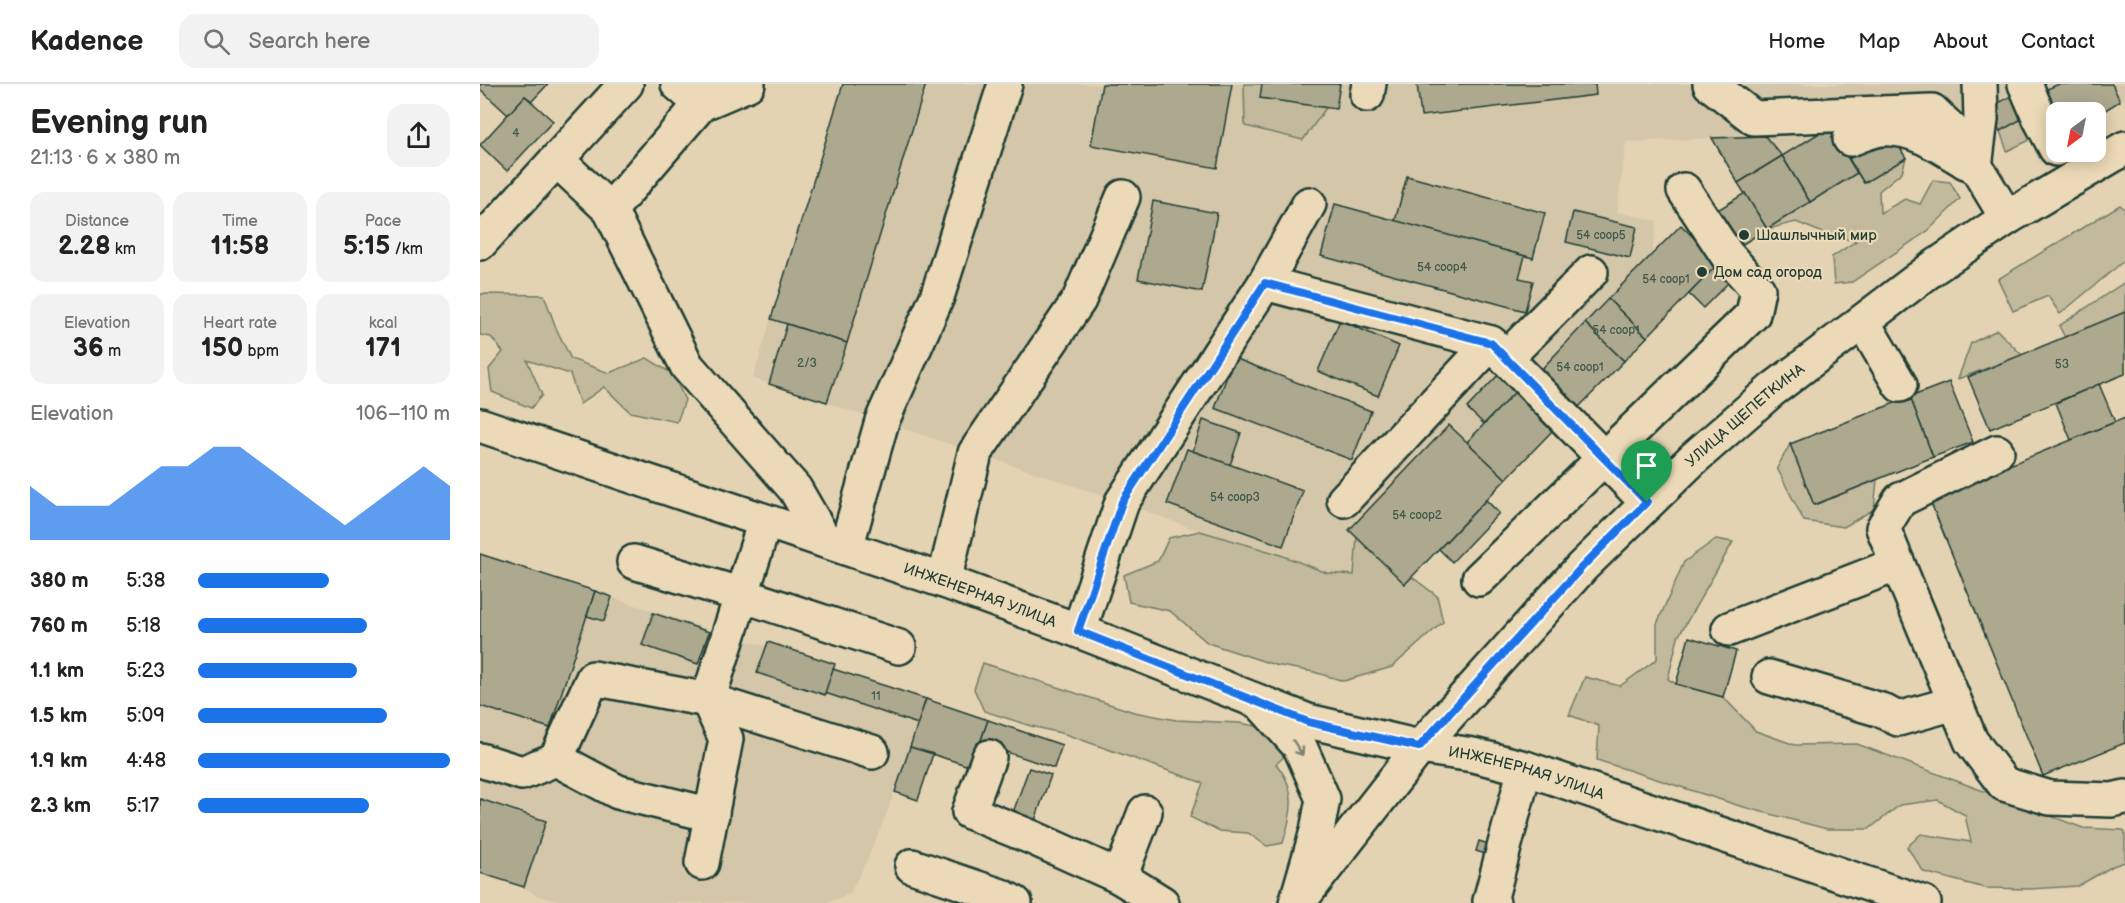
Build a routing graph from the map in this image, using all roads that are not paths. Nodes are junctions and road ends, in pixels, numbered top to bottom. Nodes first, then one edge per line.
1 (626, 84) edge
2 (748, 84) edge
3 (1005, 84) edge
4 (1710, 84) edge
5 (1980, 84) edge
6 (2025, 84) edge
7 (689, 94) edge
8 (2046, 130) edge
9 (1850, 140) dead end
10 (2125, 148) edge
11 (2106, 151) edge
12 (558, 160) junction
13 (2059, 162) edge
14 (1975, 167) junction
15 (1684, 190) dead end
16 (1123, 197) dead end
17 (1309, 204) dead end
18 (610, 210) junction
19 (2007, 218) junction
20 (480, 243) edge
21 (1591, 272) dead end
22 (1265, 283) junction
23 (1863, 322) junction
24 (1498, 350) junction
25 (1900, 385) dead end
26 (480, 425) edge
27 (1997, 452) dead end
28 (1604, 458) junction
29 (1344, 500) dead end
30 (1647, 502) junction
31 (765, 521) junction
32 (835, 545) junction
33 (634, 562) dead end
34 (1898, 564) junction
35 (1479, 579) dead end
36 (944, 581) junction
37 (742, 595) junction
38 (1729, 629) dead end
39 (1078, 631) junction
40 (899, 647) dead end
41 (1769, 677) dead end
42 (708, 700) junction
43 (1955, 703) junction
44 (1261, 704) junction
45 (1419, 747) junction
46 (872, 752) dead end
47 (989, 757) dead end
48 (556, 759) junction
49 (480, 760) edge
50 (1525, 768) junction
51 (2125, 797) edge
52 (1145, 812) dead end
53 (712, 815) junction
54 (702, 863) dead end
55 (912, 866) dead end
56 (1120, 877) junction
57 (1015, 903) edge
58 (1162, 903) edge
59 (1297, 903) edge
60 (1493, 903) edge
61 (1924, 903) edge

1 - 12 street
2 - 7 street
3 - 32 street
4 - 14 street
5 - 14 street
6 - 8 street
7 - 18 street
9 - 14 street
10 - 11 street, УЛИЦА ЩЕПЕТКИНА
12 - 18 street
12 - 20 street
13 - 19 street, УЛИЦА ЩЕПЕТКИНА
14 - 19 street
15 - 28 street
16 - 36 street
17 - 22 street
18 - 32 street
19 - 23 street, УЛИЦА ЩЕПЕТКИНА
21 - 24 street
22 - 24 street
22 - 39 street
23 - 25 street
23 - 30 street, УЛИЦА ЩЕПЕТКИНА
24 - 28 street
24 - 29 street
26 - 31 street, ИНЖЕНЕРНАЯ УЛИЦА
27 - 34 street
28 - 30 street
28 - 35 street
30 - 45 street, УЛИЦА ЩЕПЕТКИНА
31 - 32 street, ИНЖЕНЕРНАЯ УЛИЦА
31 - 37 street
32 - 36 street, ИНЖЕНЕРНАЯ УЛИЦА
33 - 37 street
34 - 38 street
34 - 43 street
36 - 39 street, ИНЖЕНЕРНАЯ УЛИЦА
37 - 40 street
37 - 42 street
39 - 44 street, ИНЖЕНЕРНАЯ УЛИЦА
41 - 43 street
42 - 46 street
42 - 48 street
42 - 53 street
43 - 51 street
44 - 45 street, ИНЖЕНЕРНАЯ УЛИЦА
44 -> 59 street
45 - 50 street, ИНЖЕНЕРНАЯ УЛИЦА
45 - 59 street, УЛИЦА ЩЕПЕТКИНА
47 - 56 street
48 - 49 street
48 - 53 street
50 - 60 street
50 - 61 street, ИНЖЕНЕРНАЯ УЛИЦА
52 - 56 street
53 - 54 street
55 - 57 street
56 - 58 street

